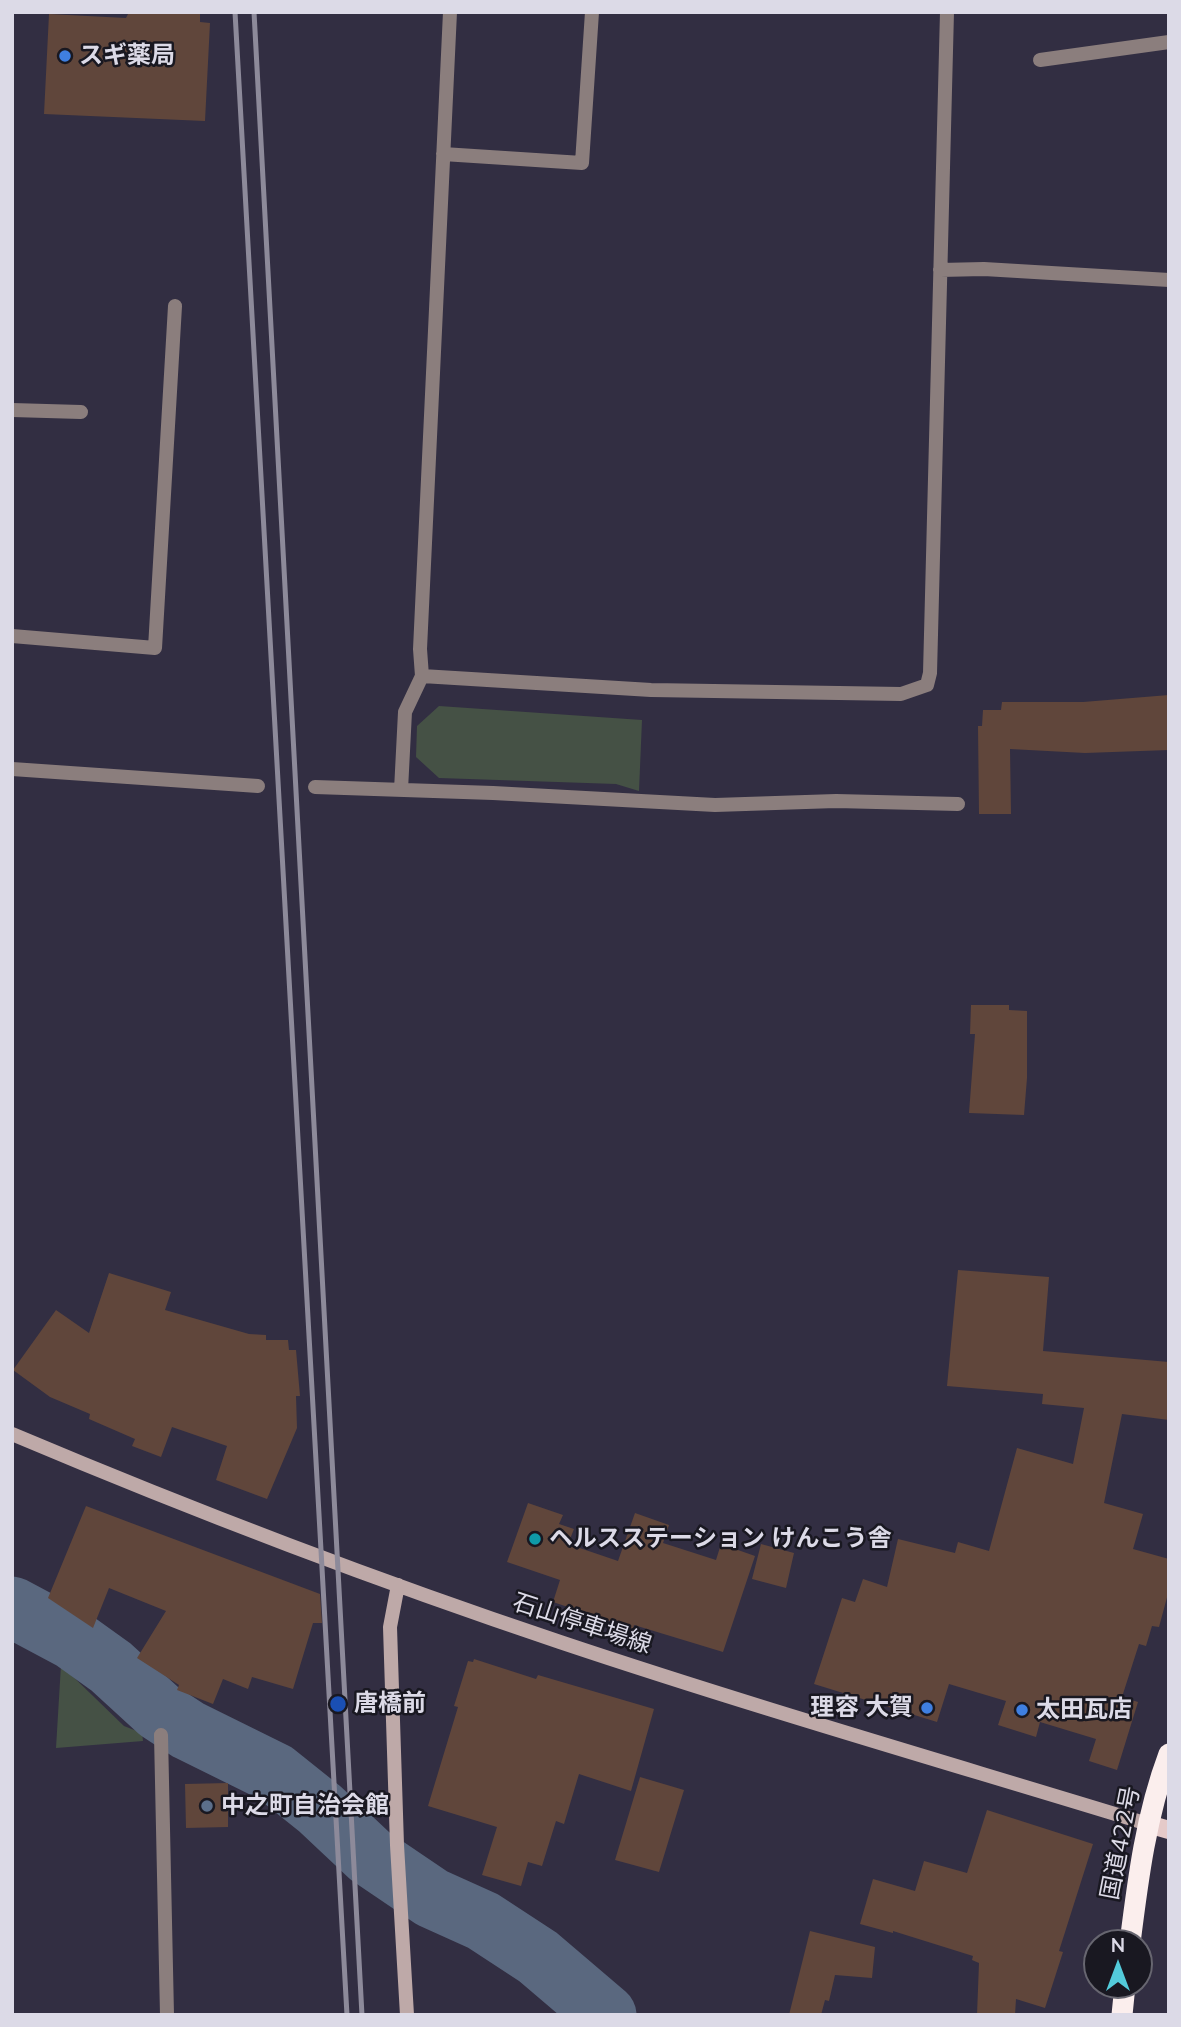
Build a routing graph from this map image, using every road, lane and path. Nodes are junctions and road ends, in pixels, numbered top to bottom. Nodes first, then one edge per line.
1 (450, 12) edge
2 (592, 12) edge
3 (947, 12) edge
4 (1169, 42) edge
5 (1040, 60) dead end
6 (443, 154) junction
7 (940, 270) junction
8 (1169, 280) edge
9 (175, 306) dead end
10 (12, 410) edge
11 (81, 412) dead end
12 (12, 636) edge
13 (422, 676) junction
14 (12, 769) edge
15 (258, 786) dead end
16 (315, 787) dead end
17 (401, 790) junction
18 (958, 804) dead end
19 (12, 1434) edge
20 (398, 1585) junction
21 (160, 1735) dead end
22 (1169, 1754) edge
23 (1158, 1827) edge
24 (1132, 1929) edge
25 (167, 2015) edge
26 (407, 2015) edge

1 - 6 street
2 - 6 street
3 - 7 street
4 - 5 street
6 - 13 street
7 - 8 street
7 - 13 street
9 - 12 street
10 - 11 street
13 - 17 street
14 - 15 street
16 - 17 street
17 - 18 street
19 - 20 main road, 石山停車場線
20 - 23 main road, 石山停車場線
20 - 26 main road
21 - 25 street
22 - 23 highway, 国道422号
23 - 24 highway, 国道422号

